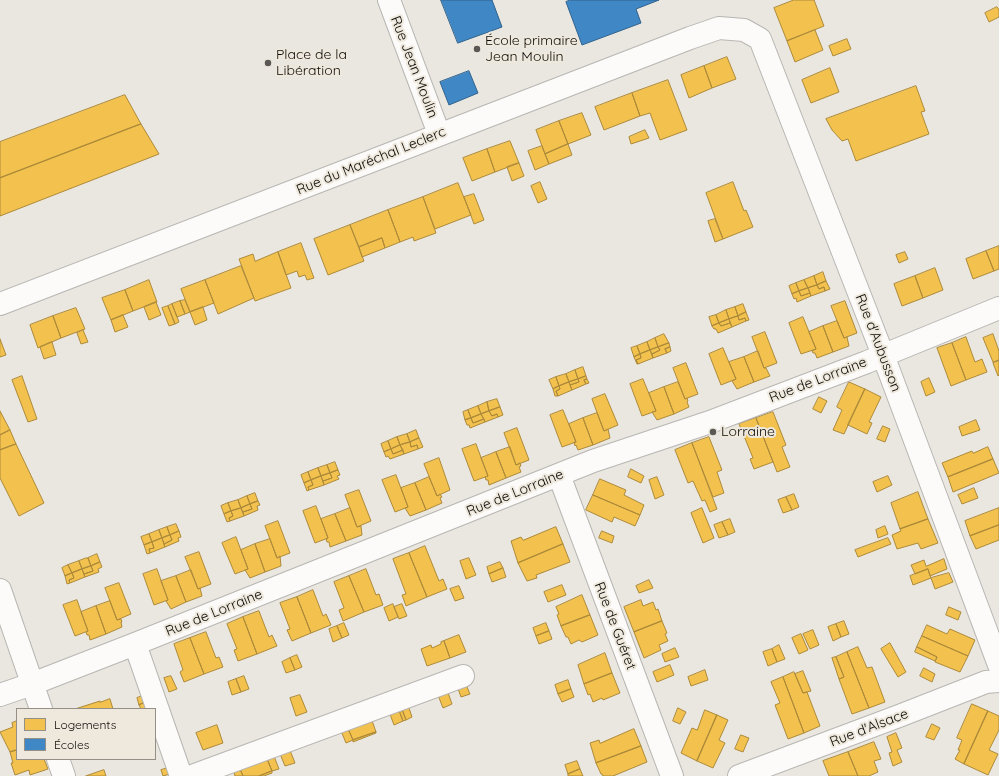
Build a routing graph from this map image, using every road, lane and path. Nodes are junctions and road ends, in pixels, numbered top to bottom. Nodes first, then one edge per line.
1 (388, 0) edge
2 (744, 30) joint
3 (439, 134) junction
4 (0, 304) edge
5 (999, 308) edge
6 (883, 355) junction
7 (559, 475) junction
8 (0, 590) edge
9 (135, 644) junction
10 (999, 665) edge
11 (463, 676) dead end
12 (999, 681) edge
13 (32, 684) junction
14 (0, 695) edge
15 (41, 708) edge
16 (58, 760) edge
17 (64, 776) edge
18 (182, 776) edge
19 (192, 776) edge
20 (672, 776) edge
21 (739, 776) edge

1 - 3 street, Rue Jean Moulin
2 - 3 street, Rue du Maréchal Leclerc
2 - 6 street, Rue d'Aubusson
3 - 4 street, Rue du Maréchal Leclerc
5 - 6 street, Rue de Lorraine
6 - 7 street, Rue de Lorraine
6 - 10 street, Rue d'Aubusson
7 - 9 street, Rue de Lorraine
7 - 20 street, Rue de Guéret
8 - 13 street
9 - 13 street, Rue de Lorraine
9 - 18 street
11 - 19 street
12 - 21 street, Rue d'Alsace
13 - 14 street, Rue de Lorraine
13 - 15 street
16 - 17 street

